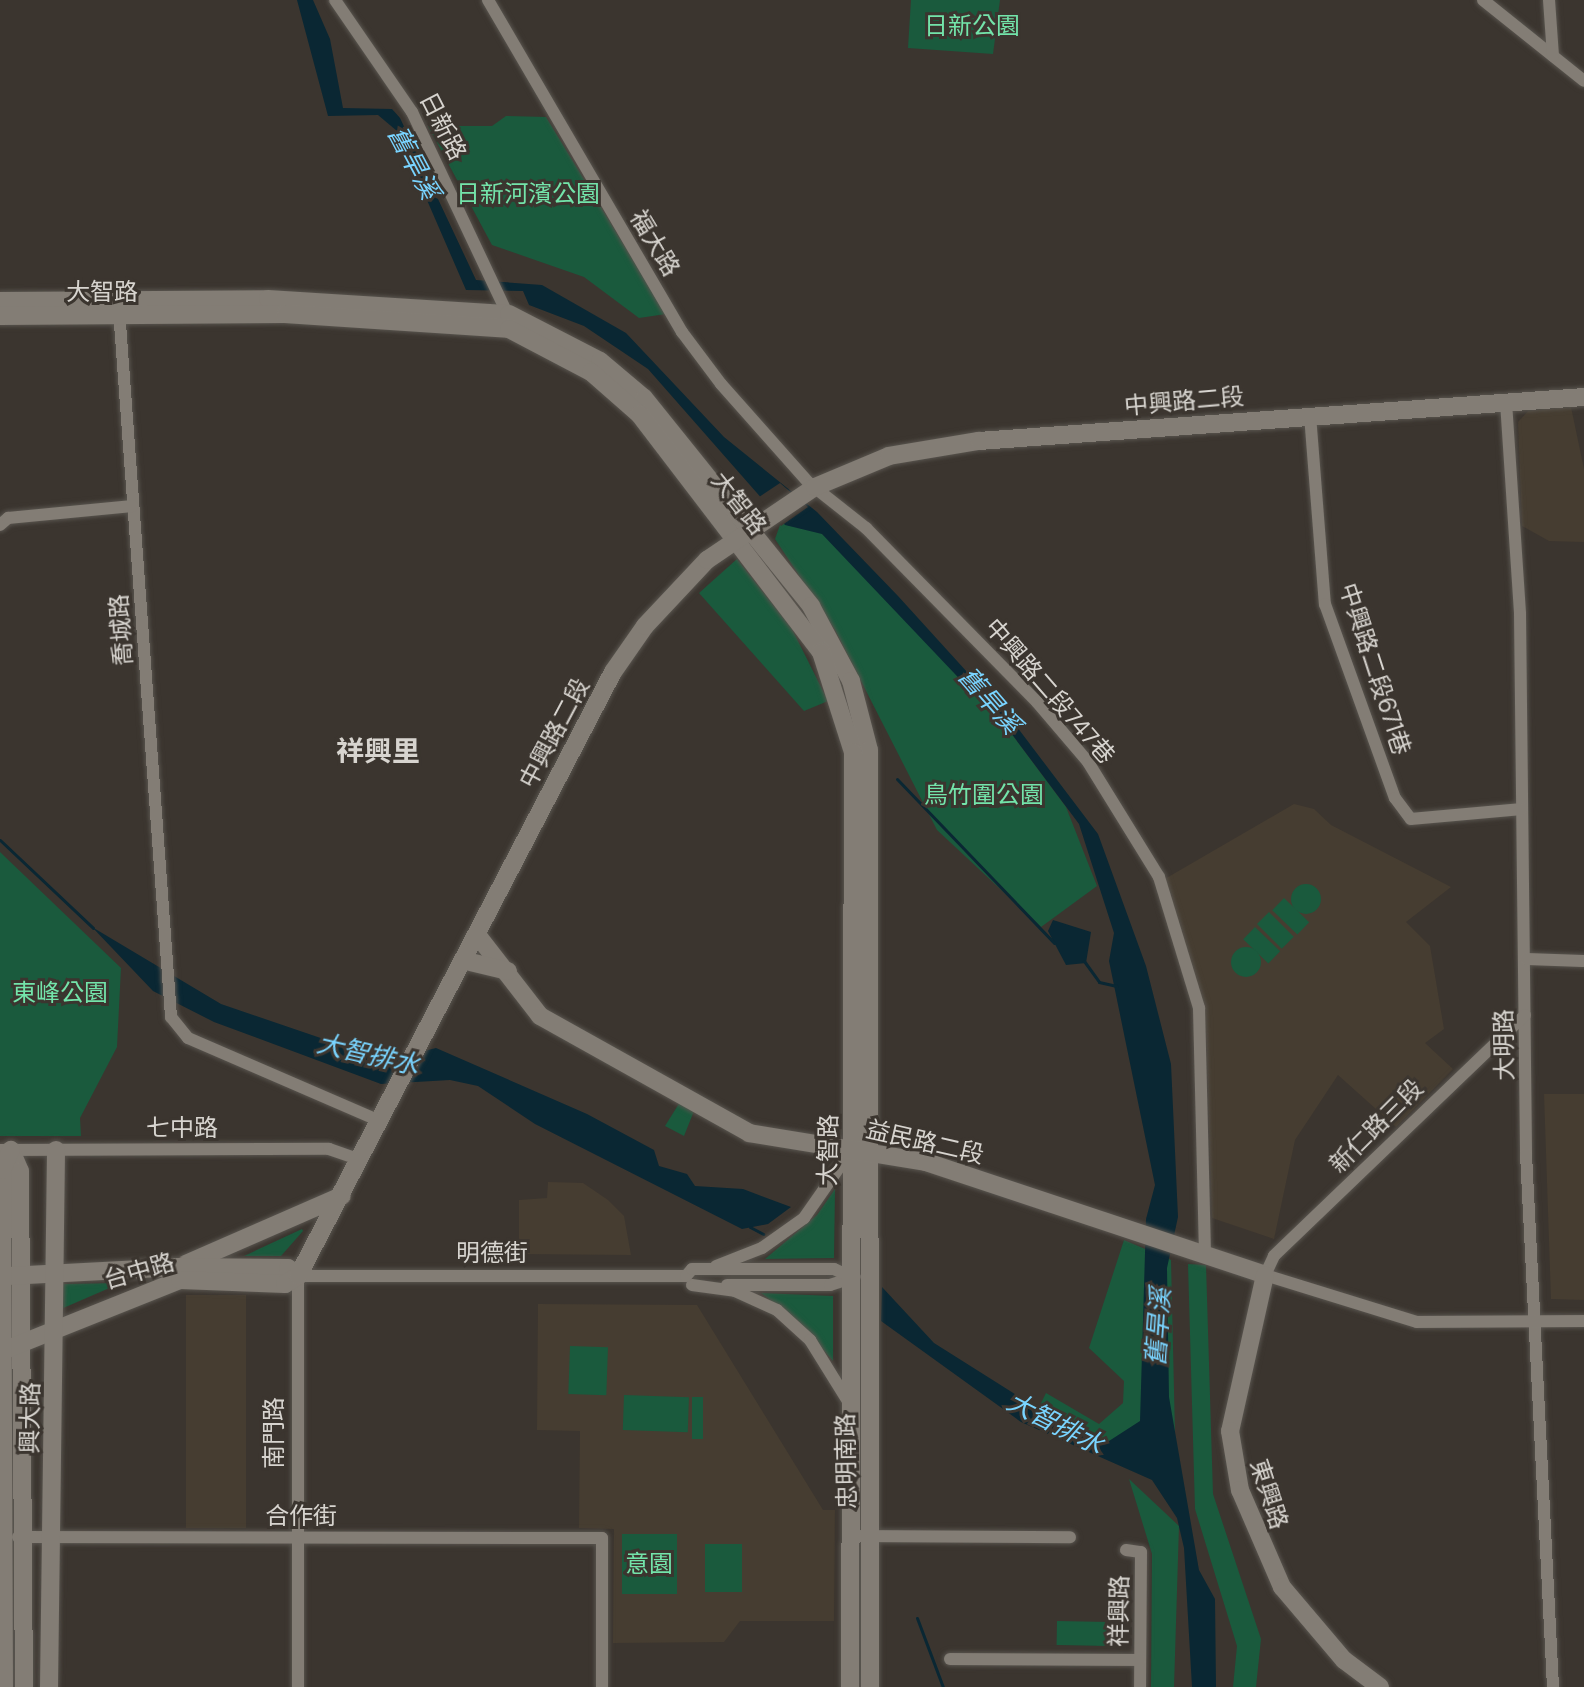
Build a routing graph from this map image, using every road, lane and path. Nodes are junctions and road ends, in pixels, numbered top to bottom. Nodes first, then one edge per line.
1 (335, 0) edge
2 (488, 0) edge
3 (1483, 0) edge
4 (1549, 0) edge
5 (1553, 56) junction
6 (1584, 81) edge
7 (0, 301) edge
8 (119, 309) junction
9 (0, 316) edge
10 (509, 322) junction
11 (1575, 401) edge
12 (1506, 402) junction
13 (1310, 415) junction
14 (807, 492) junction
15 (132, 506) junction
16 (0, 525) edge
17 (741, 533) junction
18 (1522, 809) junction
19 (478, 936) junction
20 (1584, 953) edge
21 (1526, 959) junction
22 (466, 961) junction
23 (1578, 961) edge
24 (508, 971) junction
25 (1525, 1015) junction
26 (384, 1117) junction
27 (852, 1149) junction
28 (6, 1150) edge
29 (56, 1150) junction
30 (872, 1152) junction
31 (361, 1160) junction
32 (342, 1196) junction
33 (870, 1235) joint
34 (1205, 1255) junction
35 (179, 1267) junction
36 (707, 1269) junction
37 (1265, 1275) junction
38 (7, 1276) edge
39 (56, 1276) junction
40 (298, 1276) junction
41 (860, 1277) junction
42 (689, 1280) junction
43 (1584, 1321) edge
44 (1535, 1322) junction
45 (55, 1327) junction
46 (21, 1343) junction
47 (1, 1352) edge
48 (852, 1407) junction
49 (852, 1536) junction
50 (871, 1536) junction
51 (2, 1537) edge
52 (23, 1537) junction
53 (50, 1537) junction
54 (1070, 1537) dead end
55 (297, 1538) junction
56 (1126, 1550) dead end
57 (950, 1659) dead end
58 (1140, 1660) junction
59 (4, 1687) edge
60 (24, 1687) edge
61 (49, 1687) edge
62 (298, 1687) edge
63 (602, 1687) edge
64 (850, 1687) edge
65 (870, 1687) edge
66 (1140, 1687) edge
67 (1380, 1687) edge
68 (1553, 1687) edge

1 - 10 street, 日新路
2 - 14 street, 福大路
3 - 5 street
4 - 5 street
5 - 6 street
7 - 8 street, 大智路
8 - 9 street, 大智路
8 - 10 street, 大智路
8 - 15 street, 喬城路
10 - 17 street, 大智路
11 - 12 street, 中興路二段
12 - 13 street, 中興路二段
12 - 18 street, 大明路
13 - 14 street, 中興路二段
13 - 18 street, 中興路二段671巷
14 - 17 street, 中興路二段
14 - 34 street, 中興路二段747巷
15 - 16 street
15 - 26 street, 喬城路
17 - 19 street, 中興路二段
17 - 27 street, 大智路
17 - 30 street, 大智路
18 - 21 street, 大明路
19 - 22 street, 中興路二段
19 - 24 street, 益民路二段
20 - 23 street
21 - 23 street
21 - 25 street, 大明路
22 - 24 street
22 - 26 street, 中興路二段
24 - 27 street, 益民路二段
25 - 37 street, 新仁路三段
25 - 44 street, 大明路
26 - 31 street
27 - 30 street, 益民路二段
27 - 36 street
27 - 41 street, 大智路
28 - 29 street, 七中路
28 - 38 street, 興大路
29 - 31 street, 七中路
29 - 39 street, 興大路
30 - 33 street, 大智路
30 - 34 street, 益民路二段
31 - 32 street
32 - 35 street, 台中路
32 - 40 street
33 - 41 street, 忠明南路
34 - 37 street
35 - 39 street, 台中路
35 - 40 street, 台中路
36 - 41 street, 明德街
36 - 42 street, 明德街
37 - 44 street
37 - 67 street, 東興路
38 - 39 street, 台中路
38 - 46 street, 興大路
38 - 47 street, 興大路
39 - 45 street, 興大路
40 - 42 street, 明德街
40 - 45 street, 台中路
40 - 55 street, 南門路
41 - 42 street, 明德街
41 - 48 street, 忠明南路
41 - 50 street, 忠明南路
42 - 48 street
43 - 44 street
44 - 68 street, 大明路
45 - 46 street, 台中路
45 - 53 street, 興大路
46 - 47 street, 台中路
46 - 52 street, 興大路
47 - 51 street, 興大路
48 - 49 street, 忠明南路
49 - 50 street
49 - 64 street, 忠明南路
50 - 54 street
50 - 65 street, 忠明南路
51 - 52 street, 合作街
51 - 59 street, 興大路
52 - 53 street, 合作街
52 - 60 street, 興大路
53 - 55 street, 合作街
53 - 61 street, 興大路
55 - 62 street, 南門路
55 - 63 street, 合作街
56 - 58 street, 祥興路
57 - 58 street
58 - 66 street, 祥興路

